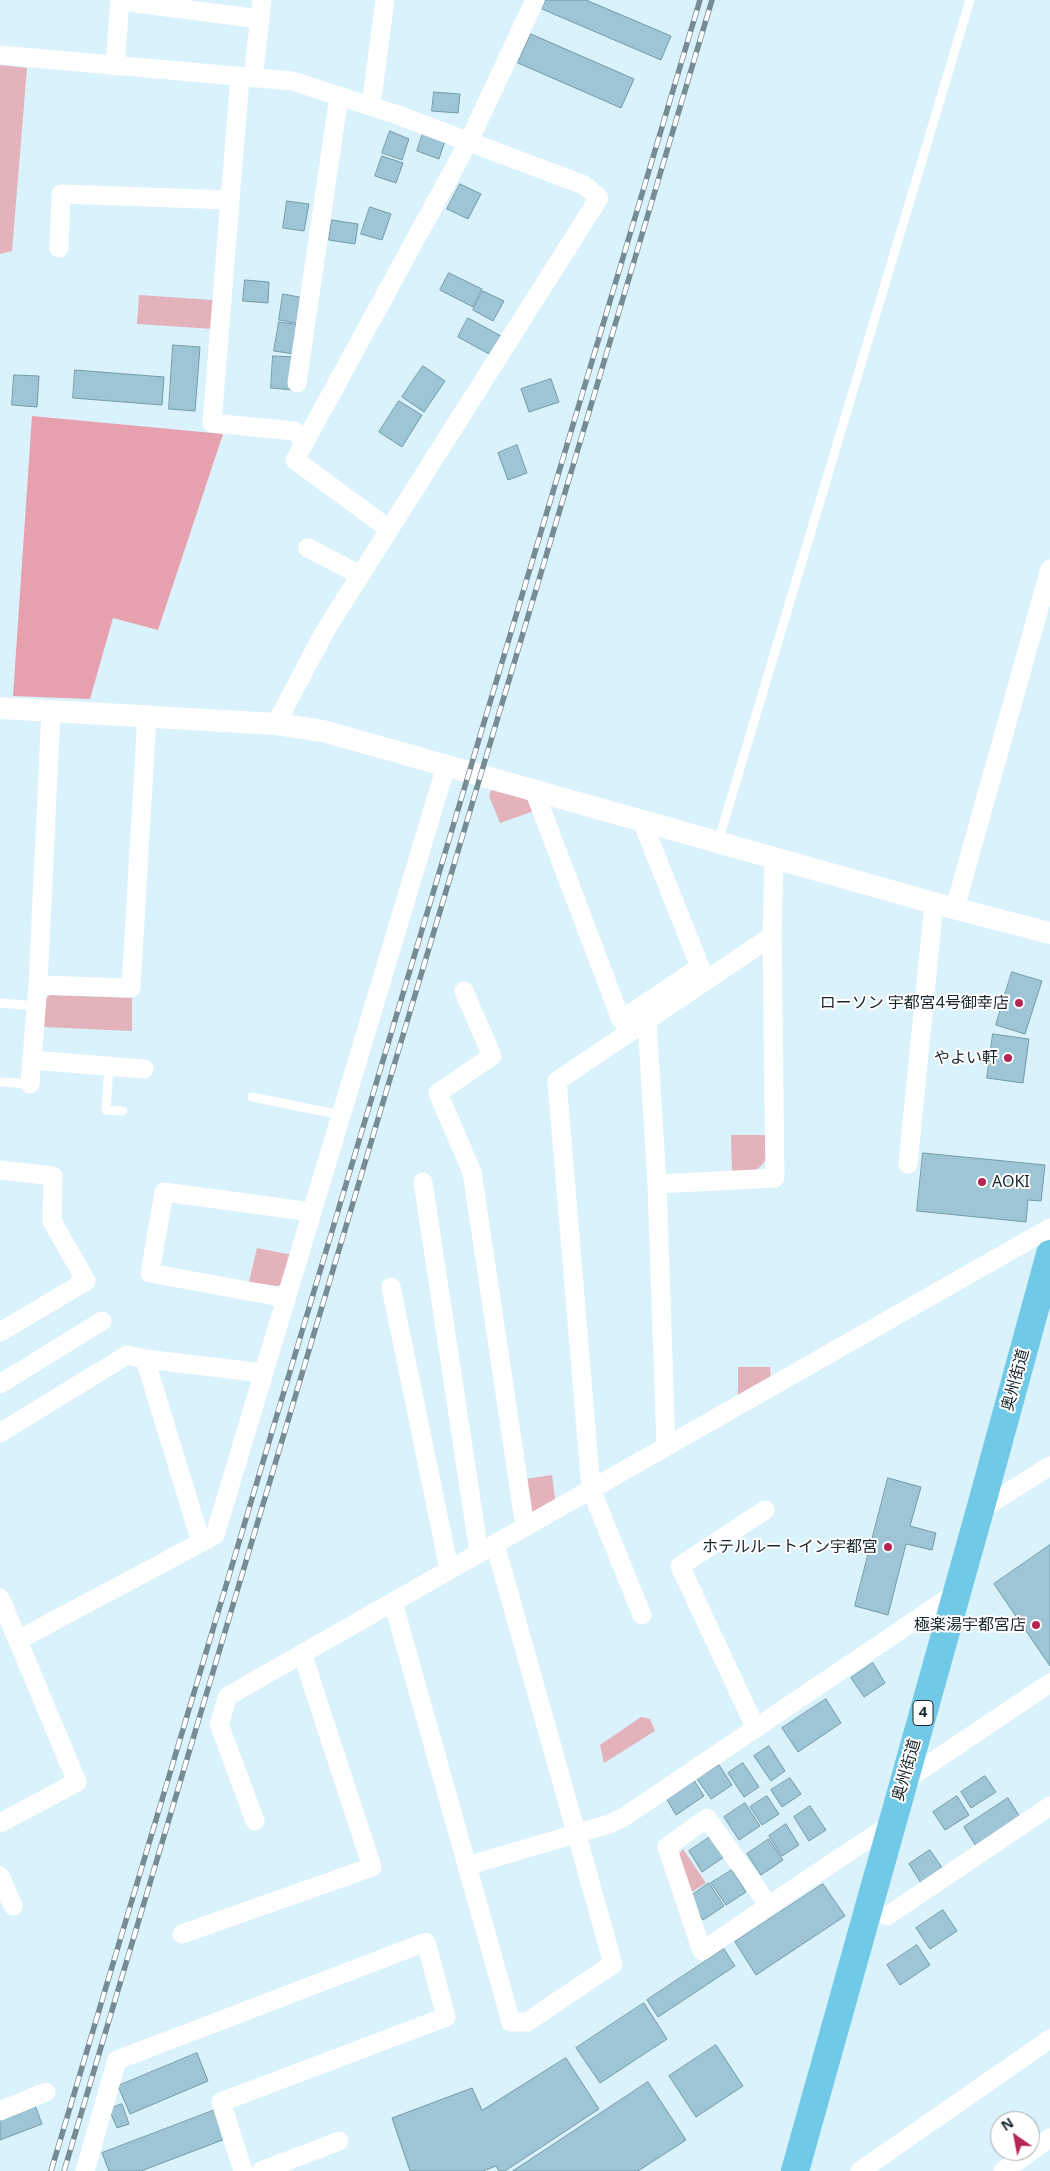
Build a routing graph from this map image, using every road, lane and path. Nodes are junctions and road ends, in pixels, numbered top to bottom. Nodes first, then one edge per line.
1 (120, 0) edge
2 (262, 0) edge
3 (385, 0) edge
4 (535, 0) edge
5 (970, 0) edge
6 (260, 19) junction
7 (0, 56) edge
8 (115, 66) junction
9 (247, 77) junction
10 (339, 96) junction
11 (371, 106) junction
12 (469, 141) junction
13 (230, 200) junction
14 (59, 248) dead end
15 (296, 383) dead end
16 (304, 442) junction
17 (389, 529) junction
18 (308, 548) dead end
19 (1050, 569) edge
20 (360, 575) junction
21 (0, 708) edge
22 (51, 711) junction
23 (147, 716) junction
24 (276, 724) junction
25 (446, 766) junction
26 (534, 790) junction
27 (642, 821) junction
28 (718, 842) junction
29 (774, 858) junction
30 (945, 906) junction
31 (1050, 933) edge
32 (772, 936) junction
33 (38, 985) junction
34 (464, 991) dead end
35 (0, 1003) edge
36 (36, 1006) junction
37 (647, 1021) junction
38 (32, 1060) junction
39 (109, 1066) junction
40 (144, 1069) dead end
41 (0, 1082) edge
42 (30, 1084) joint
43 (252, 1097) dead end
44 (123, 1111) dead end
45 (341, 1115) junction
46 (908, 1164) dead end
47 (0, 1170) edge
48 (423, 1182) dead end
49 (657, 1184) junction
50 (312, 1212) junction
51 (1050, 1228) edge
52 (1050, 1254) edge
53 (391, 1287) dead end
54 (286, 1298) junction
55 (102, 1322) dead end
56 (0, 1332) edge
57 (144, 1359) junction
58 (263, 1373) junction
59 (0, 1384) edge
60 (0, 1433) edge
61 (666, 1446) junction
62 (1050, 1466) edge
63 (591, 1490) junction
64 (765, 1510) dead end
65 (980, 1510) junction
66 (525, 1527) junction
67 (201, 1542) junction
68 (487, 1548) junction
69 (449, 1569) junction
70 (957, 1592) junction
71 (0, 1598) edge
72 (393, 1602) junction
73 (642, 1615) dead end
74 (18, 1640) junction
75 (302, 1653) junction
76 (1050, 1683) edge
77 (756, 1729) junction
78 (904, 1781) junction
79 (1050, 1806) edge
80 (254, 1821) dead end
81 (0, 1824) edge
82 (892, 1824) junction
83 (577, 1833) junction
84 (467, 1866) junction
85 (0, 1876) edge
86 (13, 1906) dead end
87 (769, 1906) junction
88 (868, 1907) junction
89 (182, 1934) dead end
90 (1050, 2039) edge
91 (46, 2092) dead end
92 (0, 2111) edge
93 (1050, 2138) edge
94 (339, 2141) dead end
95 (85, 2171) edge
96 (243, 2171) edge
97 (261, 2171) edge
98 (795, 2171) edge
99 (860, 2171) edge
100 (1003, 2171) edge

1 - 6 street
1 - 8 street
2 - 6 street
3 - 11 street
4 - 12 street
5 - 28 lane
6 - 9 street
7 - 8 street
8 - 9 street
9 - 10 street
9 - 13 street
10 - 11 street
10 - 15 street
11 - 12 street
12 - 16 street
12 - 17 street
13 - 14 street
13 - 16 street
16 - 17 street
17 - 20 street
18 - 20 street
19 - 30 street
20 - 24 street
21 - 22 street
22 - 23 street
22 - 33 street
23 - 24 street
23 - 33 street
24 - 25 street
25 - 26 street
25 - 45 street
26 - 27 street
26 - 27 street
27 - 28 street
28 - 29 street
29 - 30 street
29 - 32 street
30 - 31 street
30 - 46 street
32 - 37 street
32 - 49 street
33 - 36 street
34 - 66 street
35 - 36 lane
36 - 38 street
37 - 49 street
37 - 63 street
38 - 39 street
38 - 42 street
39 - 40 street
39 - 44 lane
41 - 42 lane
43 - 45 lane
45 - 50 street
47 - 56 street
48 - 68 street
49 - 61 street
50 - 54 street
50 - 54 street
51 - 61 street
52 - 65 highway, 奥州街道 / 4
53 - 69 street
54 - 58 street
55 - 59 street
57 - 58 street
57 - 60 street
57 - 67 street
58 - 67 street
61 - 63 street
62 - 65 street
63 - 66 street
63 - 73 street
64 - 77 street
65 - 70 highway, 奥州街道 / 4
66 - 68 street
67 - 74 street
68 - 69 street
68 - 83 street
69 - 72 street
70 - 77 street
70 - 78 highway, 奥州街道 / 4
71 - 74 street
72 - 75 street
72 - 84 street
74 - 81 street
75 - 80 street
75 - 89 street
76 - 78 street
77 - 83 street
78 - 82 highway, 奥州街道 / 4
79 - 88 street
82 - 87 street
82 - 88 highway, 奥州街道 / 4
83 - 84 street
83 - 84 street
85 - 86 street
87 - 87 street
88 - 98 highway, 奥州街道 / 4
90 - 99 street
91 - 92 street
93 - 100 street
94 - 97 street
95 - 96 street

